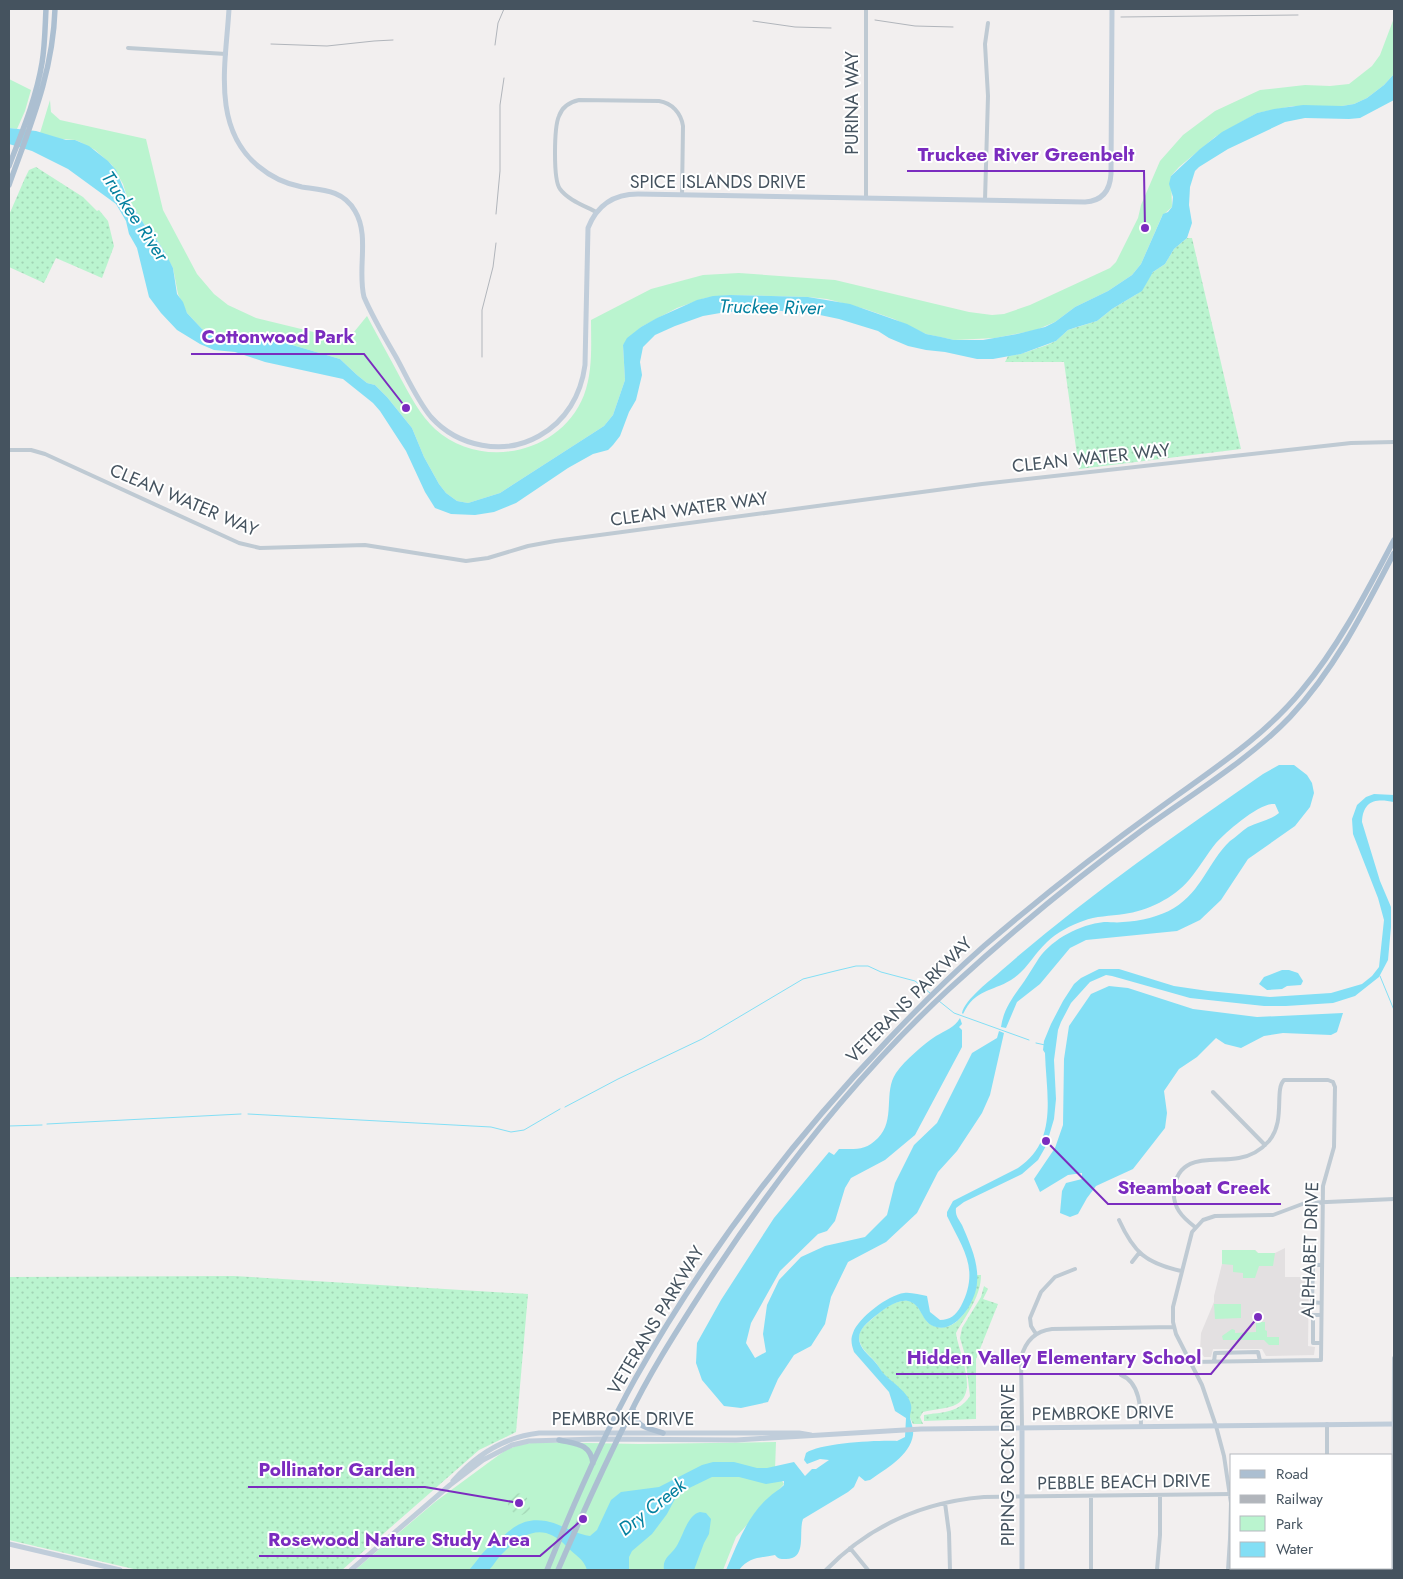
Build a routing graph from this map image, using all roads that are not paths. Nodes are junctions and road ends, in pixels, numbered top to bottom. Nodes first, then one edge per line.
1 (46, 9) edge
2 (55, 9) edge
3 (229, 9) edge
4 (866, 9) edge
5 (1112, 9) edge
6 (988, 23) dead end
7 (128, 48) dead end
8 (226, 54) junction
9 (30, 119) junction
10 (15, 159) junction
11 (9, 166) edge
12 (9, 185) edge
13 (682, 195) junction
14 (866, 198) junction
15 (985, 200) junction
16 (596, 212) junction
17 (1394, 442) edge
18 (9, 450) edge
19 (1394, 540) edge
20 (1394, 553) edge
21 (1213, 1092) dead end
22 (1265, 1145) junction
23 (1394, 1200) edge
24 (1322, 1202) junction
25 (1120, 1220) dead end
26 (1195, 1227) junction
27 (1139, 1253) junction
28 (1132, 1262) dead end
29 (1322, 1265) junction
30 (1075, 1269) dead end
31 (1181, 1271) junction
32 (1321, 1303) junction
33 (1321, 1315) junction
34 (1174, 1327) junction
35 (1036, 1334) junction
36 (1321, 1343) junction
37 (1394, 1358) edge
38 (1260, 1361) junction
39 (1191, 1362) junction
40 (1214, 1362) junction
41 (1121, 1375) dead end
42 (633, 1408) junction
43 (1327, 1424) junction
44 (1394, 1424) edge
45 (1216, 1426) junction
46 (1141, 1427) junction
47 (1022, 1428) junction
48 (621, 1433) junction
49 (663, 1433) junction
50 (812, 1435) junction
51 (606, 1436) junction
52 (559, 1440) junction
53 (618, 1440) junction
54 (1327, 1454) edge
55 (593, 1464) junction
56 (450, 1485) junction
57 (1230, 1489) edge
58 (1230, 1494) edge
59 (1160, 1495) junction
60 (1091, 1496) junction
61 (1022, 1497) junction
62 (945, 1503) junction
63 (9, 1544) edge
64 (850, 1548) junction
65 (1230, 1559) edge
66 (120, 1570) edge
67 (351, 1570) edge
68 (547, 1570) edge
69 (558, 1570) edge
70 (826, 1570) edge
71 (868, 1570) edge
72 (950, 1570) edge
73 (1022, 1570) edge
74 (1091, 1570) edge
75 (1157, 1570) edge
76 (1228, 1570) edge
77 (1393, 1570) edge

1 - 9 main road
2 - 9 main road
3 - 8 street
4 - 14 street, PURINA WAY
5 - 15 street, SPICE ISLANDS DRIVE
6 - 15 street
7 - 8 street
8 - 16 street
9 - 10 main road
10 - 11 main road
10 - 12 main road
13 - 14 street, SPICE ISLANDS DRIVE
13 - 16 street, SPICE ISLANDS DRIVE
13 - 16 street
14 - 15 street, SPICE ISLANDS DRIVE
17 - 18 street, CLEAN WATER WAY
19 - 51 main road, VETERANS PARKWAY
20 - 42 main road, VETERANS PARKWAY
21 - 22 street
22 - 24 street, ALPHABET DRIVE
22 - 26 street
23 - 24 street
24 - 26 street
24 - 29 street, ALPHABET DRIVE
25 - 27 street
26 - 31 street
27 - 28 street
27 - 31 street
29 - 32 street, ALPHABET DRIVE
29 - 32 street
30 - 35 street
31 - 34 street
32 - 33 street, ALPHABET DRIVE
33 - 36 street, ALPHABET DRIVE
33 - 36 street
34 - 35 street
34 - 39 street
35 - 47 street, PIPING ROCK DRIVE
36 - 38 street, ALPHABET DRIVE
37 - 44 street
38 - 40 street
38 - 40 street
39 - 40 street
39 - 45 street
41 - 46 street
42 - 48 main road, VETERANS PARKWAY
42 - 49 main road
43 - 44 street, PEMBROKE DRIVE
43 - 45 street, PEMBROKE DRIVE
43 - 54 street
44 - 77 street
45 - 46 street, PEMBROKE DRIVE
45 - 57 street
46 - 47 street, PEMBROKE DRIVE
47 - 50 street, PEMBROKE DRIVE
47 - 61 street, PIPING ROCK DRIVE
48 - 49 street, PEMBROKE DRIVE
48 - 51 street, PEMBROKE DRIVE
48 - 53 main road, VETERANS PARKWAY
49 - 50 street, PEMBROKE DRIVE
50 - 53 street, PEMBROKE DRIVE
51 - 52 street, PEMBROKE DRIVE
51 - 53 street, PEMBROKE DRIVE
51 - 55 main road, VETERANS PARKWAY
51 - 56 street, PEMBROKE DRIVE
52 - 55 main road
52 - 56 street, PEMBROKE DRIVE
53 - 69 main road, VETERANS PARKWAY
55 - 68 main road, VETERANS PARKWAY
56 - 67 street, PEMBROKE DRIVE
58 - 59 street, PEBBLE BEACH DRIVE
59 - 60 street, PEBBLE BEACH DRIVE
59 - 75 street
60 - 61 street, PEBBLE BEACH DRIVE
60 - 74 street
61 - 62 street, PEBBLE BEACH DRIVE
61 - 73 street, PIPING ROCK DRIVE
62 - 64 street, PEBBLE BEACH DRIVE
62 - 72 street
63 - 66 street
64 - 70 street, PEBBLE BEACH DRIVE
64 - 71 street
65 - 76 street

